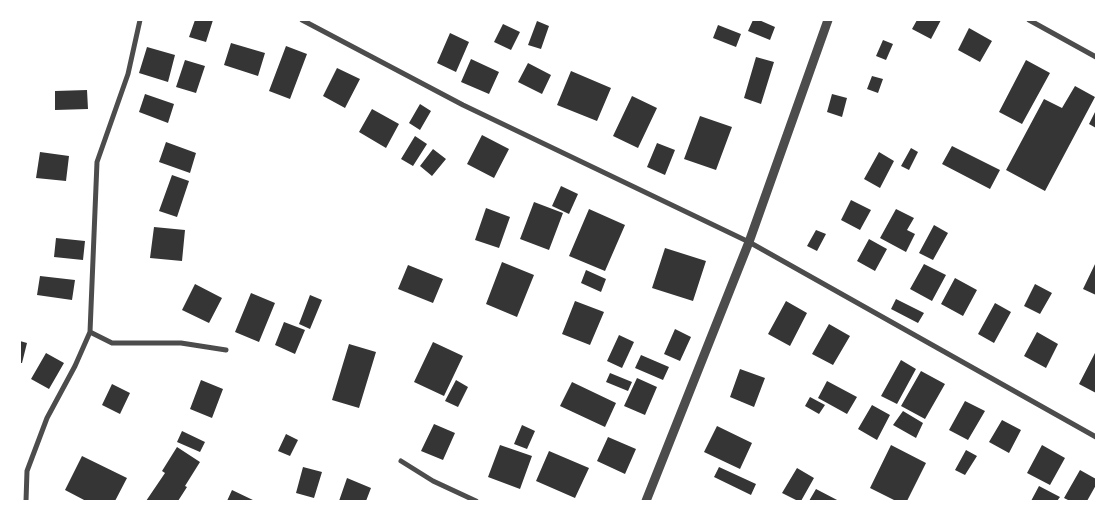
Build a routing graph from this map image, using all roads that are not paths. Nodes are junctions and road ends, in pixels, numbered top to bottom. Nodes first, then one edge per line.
1 (140, 20) edge
2 (302, 20) edge
3 (828, 20) edge
4 (1029, 20) edge
5 (1096, 57) edge
6 (749, 242) junction
7 (90, 332) junction
8 (226, 350) dead end
9 (1096, 436) edge
10 (401, 461) dead end
11 (26, 501) edge
12 (476, 501) edge
13 (646, 501) edge

1 - 7 street
2 - 6 street
3 - 6 street
4 - 5 street
6 - 9 street
6 - 13 street
7 - 8 street
7 - 11 street
10 - 12 street

